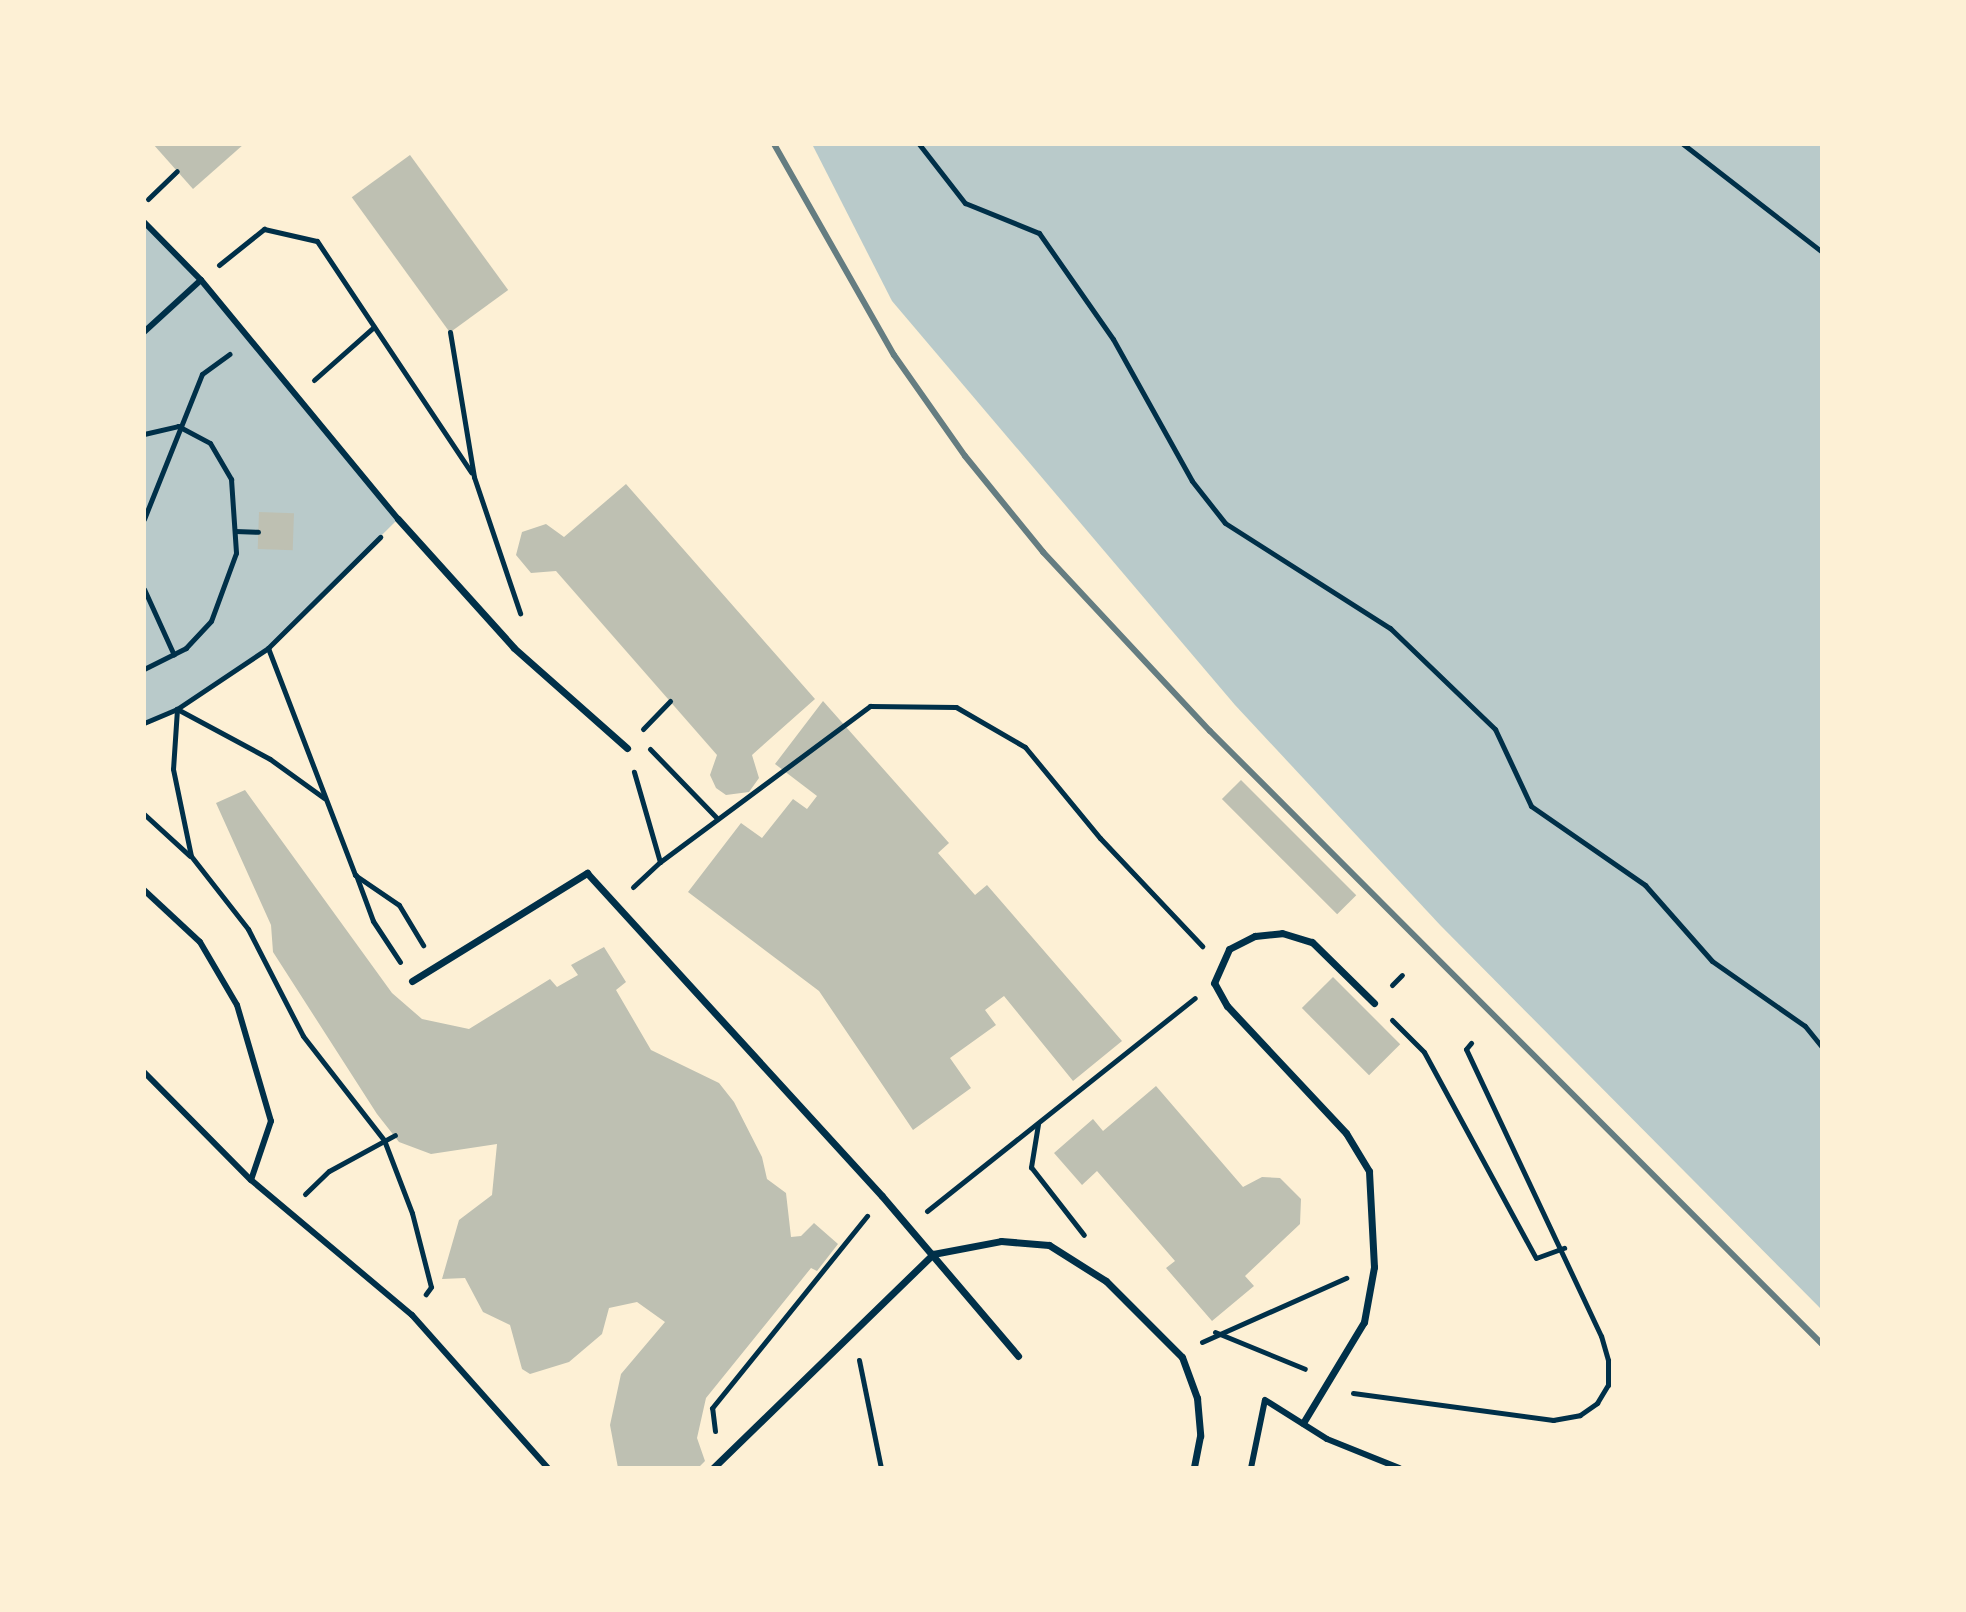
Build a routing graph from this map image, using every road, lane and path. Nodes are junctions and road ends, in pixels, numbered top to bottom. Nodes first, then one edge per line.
1 (919, 144) edge
2 (1683, 144) edge
3 (177, 171) dead end
4 (144, 203) edge
5 (144, 222) edge
6 (1822, 252) edge
7 (201, 280) junction
8 (374, 327) junction
9 (144, 332) edge
10 (450, 332) dead end
11 (249, 340) junction
12 (296, 396) junction
13 (178, 426) junction
14 (144, 434) edge
15 (474, 477) junction
16 (144, 519) edge
17 (398, 519) junction
18 (235, 531) junction
19 (258, 532) dead end
20 (144, 589) edge
21 (525, 627) dead end
22 (268, 648) junction
23 (174, 655) junction
24 (144, 669) edge
25 (670, 701) dead end
26 (177, 709) junction
27 (144, 723) edge
28 (637, 736) junction
29 (627, 748) junction
30 (324, 798) junction
31 (144, 814) edge
32 (716, 817) junction
33 (191, 856) junction
34 (660, 862) junction
35 (355, 875) junction
36 (144, 890) edge
37 (615, 904) junction
38 (1219, 964) junction
39 (427, 972) junction
40 (412, 981) joint
41 (1214, 983) junction
42 (1374, 1003) joint
43 (1471, 1043) dead end
44 (1822, 1047) edge
45 (144, 1072) edge
46 (1038, 1124) junction
47 (395, 1135) dead end
48 (384, 1140) junction
49 (251, 1180) junction
50 (882, 1196) junction
51 (287, 1211) junction
52 (907, 1227) junction
53 (1564, 1248) junction
54 (933, 1254) junction
55 (1374, 1267) junction
56 (1106, 1281) junction
57 (412, 1315) junction
58 (854, 1332) junction
59 (1215, 1332) junction
60 (1018, 1356) dead end
61 (1182, 1357) junction
62 (1329, 1379) junction
63 (1353, 1392) junction
64 (1303, 1423) junction
65 (1327, 1439) junction
66 (729, 1452) junction
67 (1376, 1457) junction
68 (548, 1468) edge
69 (713, 1468) edge
70 (881, 1468) edge
71 (1194, 1468) edge
72 (1251, 1468) edge
73 (1374, 1468) edge
74 (1399, 1468) edge

1 - 44 path
2 - 6 path
3 - 4 path
5 - 7 lane
7 - 8 path
7 - 9 lane
7 - 11 lane
8 - 12 path
8 - 15 path
10 - 15 path
11 - 12 lane
11 - 13 path
12 - 17 lane
13 - 14 path
13 - 16 path
13 - 18 path
15 - 21 path
17 - 22 path
17 - 29 street
18 - 19 path
18 - 23 path
20 - 23 path
22 - 26 path
22 - 30 path
23 - 24 path
25 - 28 path
26 - 27 path
26 - 30 path
26 - 33 path
28 - 29 path
28 - 32 path
29 - 34 path
30 - 35 path
31 - 33 path
32 - 34 path
32 - 38 path
33 - 48 path
34 - 37 path
35 - 39 path
35 - 40 path
36 - 49 lane
37 - 39 street
37 - 50 street
38 - 41 street
38 - 42 street
39 - 40 street
41 - 46 path
41 - 55 street
42 - 53 path
43 - 53 path
45 - 49 lane
46 - 52 path
46 - 56 path
47 - 48 path
48 - 51 path
48 - 57 path
49 - 51 lane
50 - 52 street
50 - 66 path
51 - 57 lane
52 - 54 street
53 - 63 path
54 - 56 street
54 - 58 street
54 - 60 street
55 - 59 path
55 - 62 street
56 - 61 street
57 - 68 lane
58 - 66 street
58 - 70 path
59 - 61 path
59 - 62 path
61 - 71 street
62 - 63 path
62 - 64 street
63 - 65 path
64 - 65 lane
64 - 72 lane
65 - 67 lane
66 - 69 street
67 - 73 lane
67 - 74 lane

